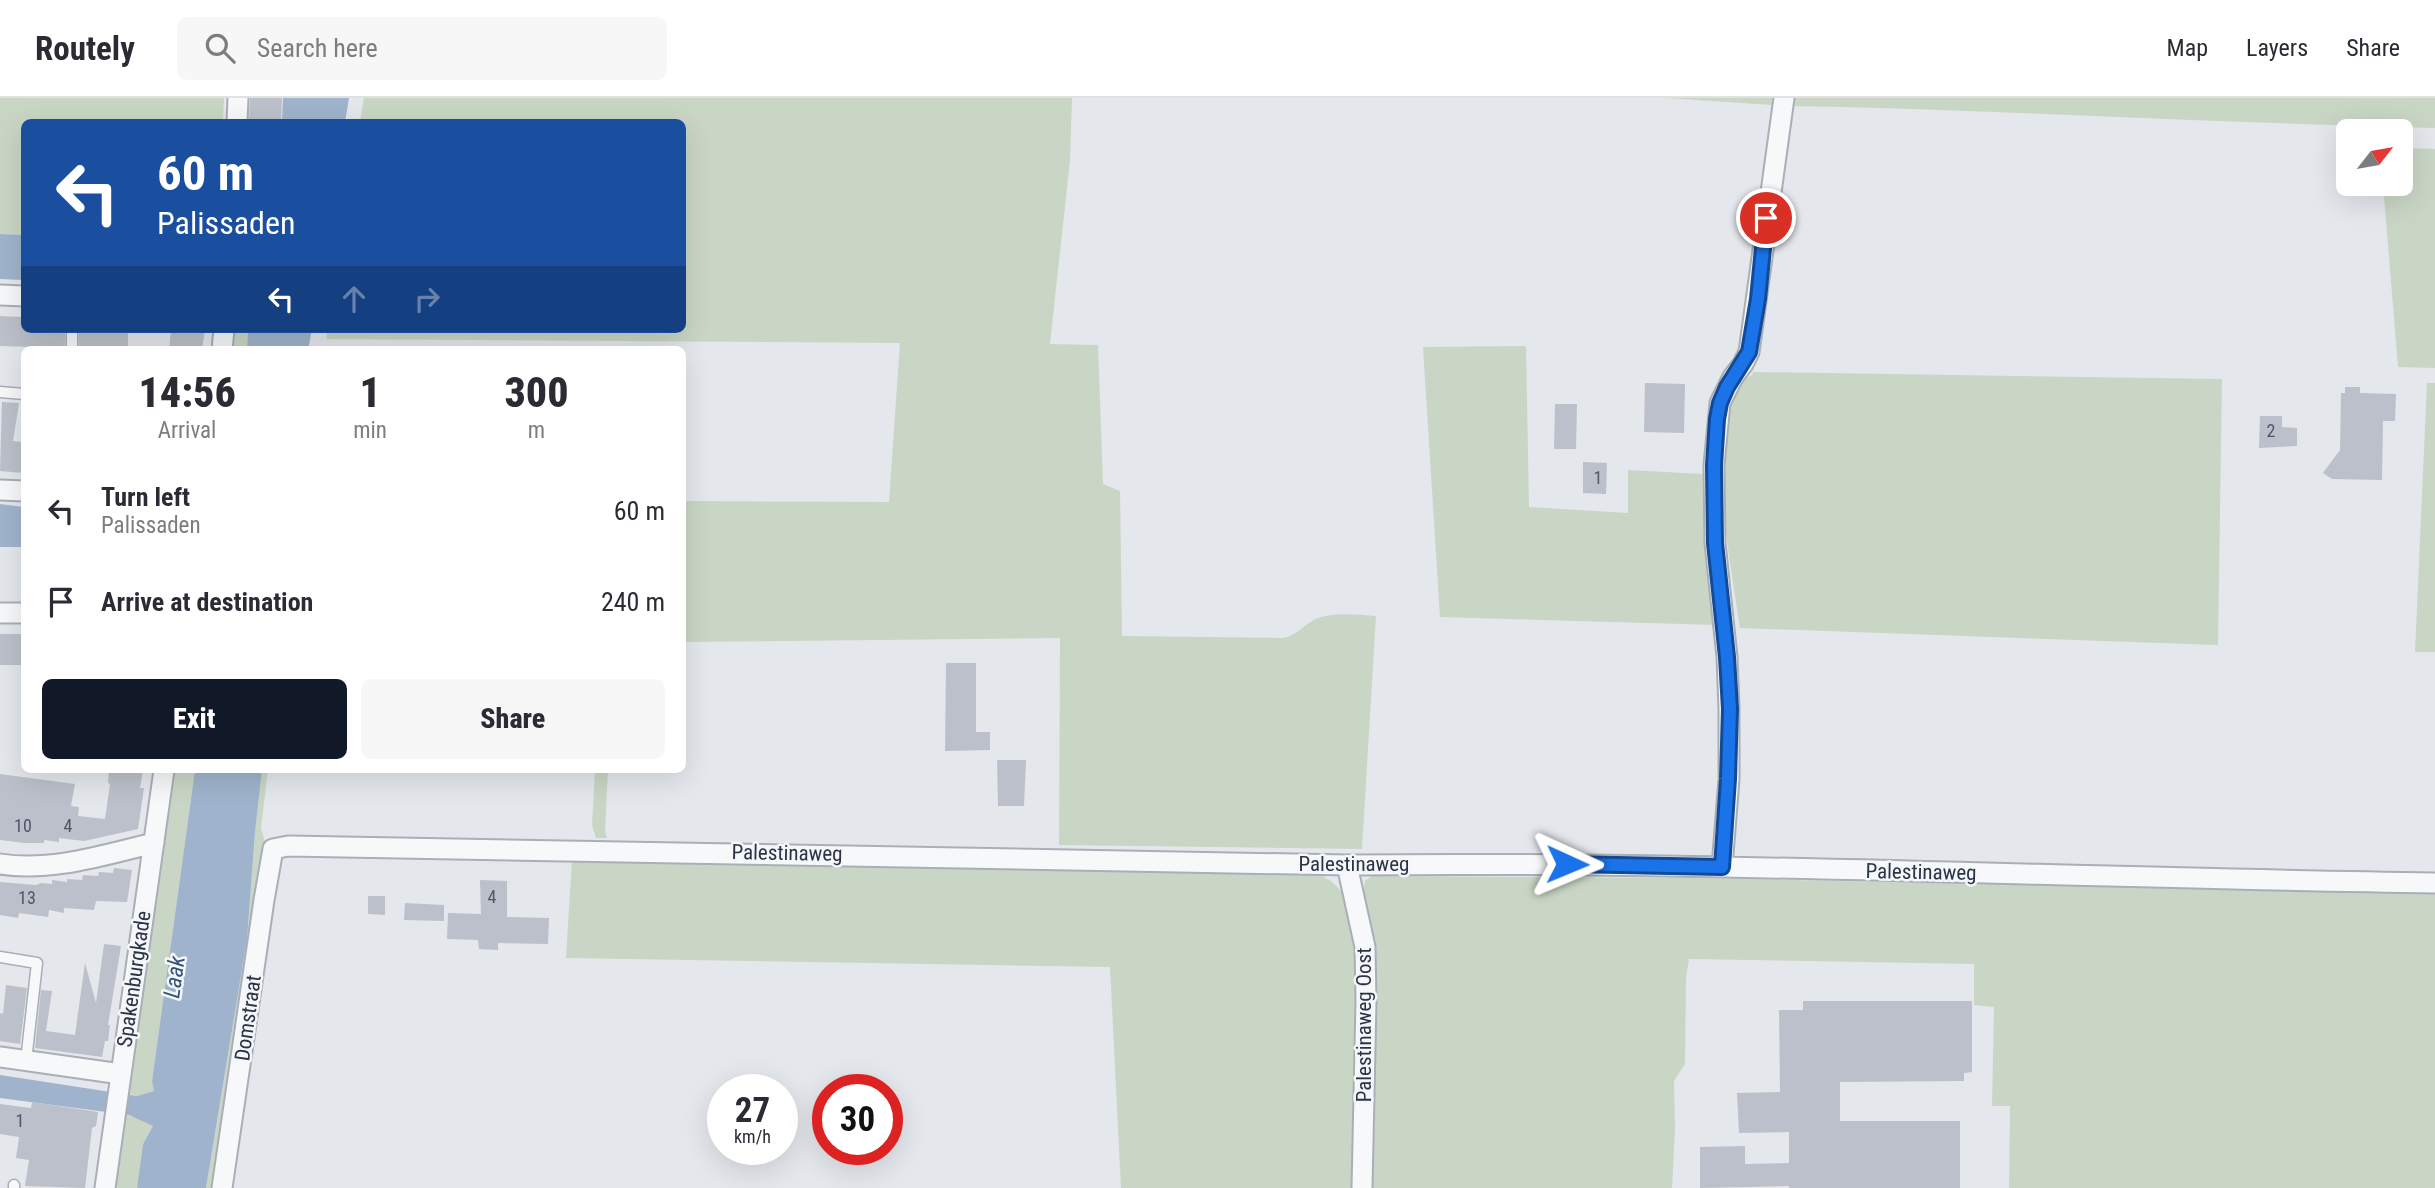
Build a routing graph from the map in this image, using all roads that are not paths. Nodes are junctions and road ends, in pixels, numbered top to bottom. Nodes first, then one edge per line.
1 (238, 98) edge
2 (1784, 98) edge
3 (237, 119) edge
4 (0, 295) edge
5 (21, 296) edge
6 (0, 392) edge
7 (21, 394) edge
8 (0, 490) edge
9 (21, 491) edge
10 (0, 613) edge
11 (21, 613) edge
12 (164, 773) edge
13 (154, 843) junction
14 (274, 849) joint
15 (0, 864) edge
16 (1347, 865) junction
17 (1722, 867) junction
18 (2435, 883) edge
19 (0, 957) edge
20 (0, 1058) edge
21 (26, 1061) junction
22 (120, 1081) junction
23 (105, 1188) edge
24 (222, 1188) edge
25 (1362, 1188) edge

1 - 3 street
2 - 17 street
4 - 5 street
6 - 7 lane
8 - 9 street
10 - 11 street
12 - 13 street, Spakenburgkade
13 - 15 street
13 - 22 street, Spakenburgkade
14 - 16 street, Palestinaweg
14 - 24 street, Domstraat
16 - 17 street, Palestinaweg
16 - 25 street, Palestinaweg Oost
17 - 18 street, Palestinaweg
19 - 21 lane
20 - 21 street
21 - 22 street
22 - 23 street, Spakenburgkade

